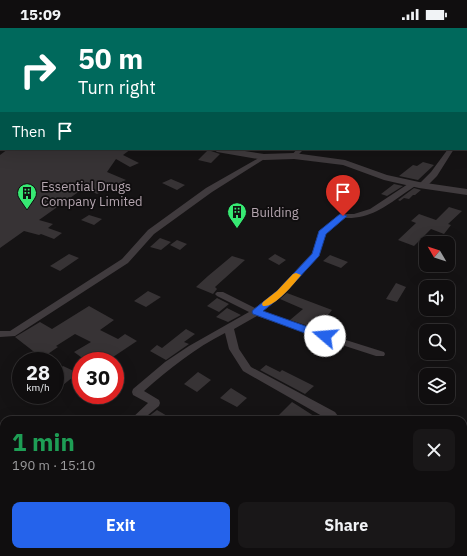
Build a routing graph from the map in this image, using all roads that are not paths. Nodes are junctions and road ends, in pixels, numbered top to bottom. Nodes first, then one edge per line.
1 (223, 150) edge
2 (450, 150) edge
3 (297, 152) edge
4 (264, 157) junction
5 (419, 185) junction
6 (467, 192) edge
7 (220, 294) dead end
8 (256, 312) junction
9 (229, 328) junction
10 (0, 334) edge
11 (380, 354) dead end
12 (140, 416) edge
13 (332, 416) edge

1 - 4 street
2 - 5 street
3 - 4 street
3 - 5 street
4 - 10 street
5 - 6 street
5 - 8 street
7 - 8 street
8 - 9 street
8 - 11 street
9 - 12 street
9 - 13 street

